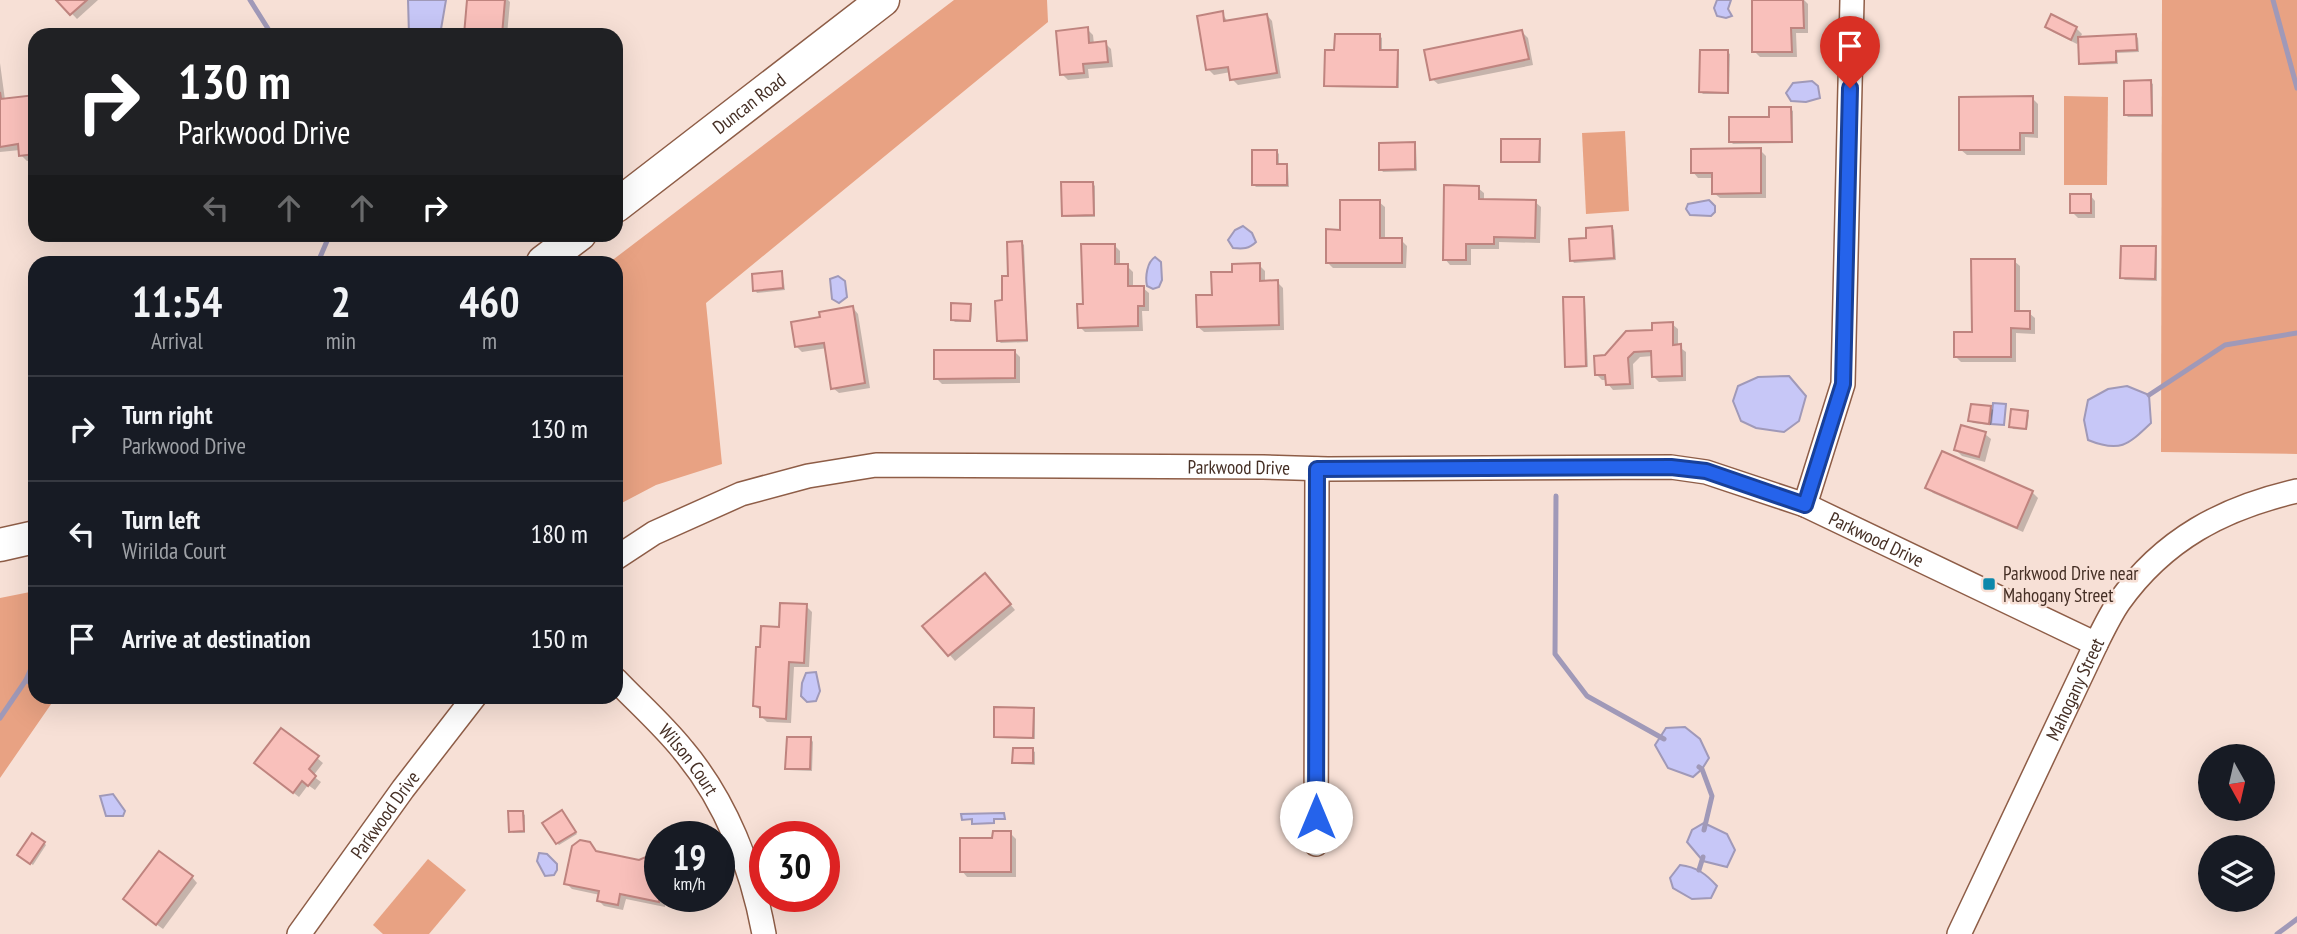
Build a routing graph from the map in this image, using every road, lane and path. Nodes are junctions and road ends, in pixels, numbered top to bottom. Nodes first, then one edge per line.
1 (883, 0) edge
2 (1852, 0) edge
3 (623, 201) edge
4 (570, 242) edge
5 (552, 256) edge
6 (1317, 469) junction
7 (2297, 491) edge
8 (1805, 505) junction
9 (28, 539) edge
10 (0, 545) edge
11 (623, 553) edge
12 (2096, 644) junction
13 (623, 687) edge
14 (469, 704) edge
15 (1316, 844) dead end
16 (299, 934) edge
17 (764, 934) edge
18 (1959, 934) edge

1 - 3 highway, Duncan Road
2 - 8 street
4 - 5 highway
6 - 8 street, Parkwood Drive
6 - 11 street, Parkwood Drive
6 - 15 street
7 - 12 street, Mahogany Street
8 - 12 street, Parkwood Drive
9 - 10 highway
12 - 18 street, Mahogany Street
13 - 17 street, Wilson Court
14 - 16 street, Parkwood Drive

